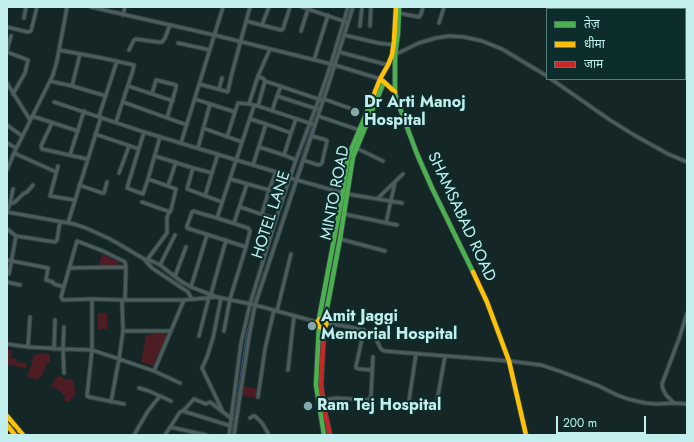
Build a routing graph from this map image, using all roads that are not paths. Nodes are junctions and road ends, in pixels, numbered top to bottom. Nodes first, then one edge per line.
1 (26, 7) edge
2 (37, 7) edge
3 (67, 7) edge
4 (91, 7) edge
5 (125, 7) edge
6 (223, 7) edge
7 (250, 7) edge
8 (268, 7) edge
9 (290, 7) edge
10 (302, 7) edge
11 (348, 7) edge
12 (353, 7) edge
13 (362, 7) edge
14 (370, 7) edge
15 (400, 7) edge
16 (423, 7) edge
17 (444, 7) edge
18 (308, 9) junction
19 (397, 11) edge
20 (123, 15) junction
21 (328, 16) junction
22 (24, 18) dead end
23 (246, 21) junction
24 (346, 22) junction
25 (439, 23) dead end
26 (170, 25) junction
27 (262, 25) junction
28 (360, 26) dead end
29 (370, 26) dead end
30 (7, 27) edge
31 (301, 31) dead end
32 (214, 35) junction
33 (344, 35) junction
34 (11, 36) dead end
35 (241, 42) junction
36 (178, 43) dead end
37 (394, 45) junction
38 (270, 49) junction
39 (59, 50) junction
40 (129, 50) dead end
41 (210, 50) junction
42 (7, 51) edge
43 (339, 52) junction
44 (80, 54) junction
45 (393, 55) junction
46 (314, 60) junction
47 (117, 61) junction
48 (333, 64) junction
49 (388, 65) junction
50 (546, 75) edge
51 (258, 76) junction
52 (222, 78) dead end
53 (382, 80) junction
54 (552, 80) edge
55 (50, 81) junction
56 (265, 81) junction
57 (7, 83) edge
58 (199, 84) junction
59 (72, 86) junction
60 (128, 86) junction
61 (281, 86) junction
62 (219, 89) junction
63 (395, 92) junction
64 (13, 94) junction
65 (152, 94) junction
66 (106, 96) junction
67 (277, 96) junction
68 (195, 99) junction
69 (319, 99) junction
70 (324, 100) junction
71 (172, 101) junction
72 (54, 102) dead end
73 (123, 102) junction
74 (210, 104) junction
75 (249, 104) junction
76 (256, 106) junction
77 (316, 108) junction
78 (349, 108) dead end
79 (320, 110) junction
80 (84, 111) junction
81 (272, 111) junction
82 (235, 112) junction
83 (32, 116) junction
84 (318, 116) junction
85 (100, 117) junction
86 (167, 118) junction
87 (250, 119) junction
88 (296, 119) junction
89 (30, 120) junction
90 (116, 122) junction
91 (52, 123) junction
92 (266, 124) junction
93 (310, 124) junction
94 (187, 125) junction
95 (315, 125) junction
96 (9, 126) edge
97 (203, 128) junction
98 (359, 130) junction
99 (78, 131) junction
100 (7, 132) edge
101 (144, 132) junction
102 (291, 133) junction
103 (96, 134) junction
104 (22, 136) junction
105 (160, 136) junction
106 (312, 136) junction
107 (227, 137) junction
108 (182, 142) junction
109 (242, 142) junction
110 (7, 143) edge
111 (129, 146) junction
112 (259, 147) junction
113 (16, 148) junction
114 (198, 148) junction
115 (356, 148) junction
116 (139, 149) junction
117 (14, 153) junction
118 (218, 154) junction
119 (70, 155) junction
120 (284, 155) junction
121 (155, 156) junction
122 (87, 159) junction
123 (236, 160) junction
124 (296, 160) junction
125 (303, 160) junction
126 (383, 161) dead end
127 (176, 162) junction
128 (687, 162) edge
129 (253, 165) junction
130 (58, 166) dead end
131 (193, 168) junction
132 (7, 170) edge
133 (56, 172) junction
134 (276, 172) junction
135 (119, 173) dead end
136 (212, 173) junction
137 (403, 174) dead end
138 (290, 178) junction
139 (148, 179) junction
140 (230, 179) junction
141 (296, 180) junction
142 (107, 182) dead end
143 (395, 182) junction
144 (247, 184) junction
145 (33, 185) dead end
146 (80, 185) junction
147 (168, 186) junction
148 (13, 189) dead end
149 (269, 190) junction
150 (345, 193) junction
151 (206, 196) junction
152 (377, 199) junction
153 (75, 200) junction
154 (391, 201) junction
155 (142, 202) dead end
156 (222, 202) junction
157 (402, 202) dead end
158 (10, 204) junction
159 (240, 207) junction
160 (7, 211) edge
161 (169, 211) junction
162 (262, 214) junction
163 (344, 214) junction
164 (217, 218) junction
165 (276, 219) junction
166 (60, 222) junction
167 (68, 223) junction
168 (234, 223) junction
169 (386, 223) junction
170 (397, 225) dead end
171 (7, 229) edge
172 (175, 235) dead end
173 (208, 235) junction
174 (16, 236) junction
175 (340, 239) junction
176 (226, 240) junction
177 (186, 246) dead end
178 (246, 247) junction
179 (385, 251) dead end
180 (291, 254) dead end
181 (146, 260) junction
182 (9, 261) edge
183 (160, 264) junction
184 (126, 267) junction
185 (69, 268) junction
186 (9, 274) dead end
187 (175, 276) junction
188 (7, 282) edge
189 (20, 285) dead end
190 (64, 287) junction
191 (191, 287) junction
192 (210, 296) junction
193 (219, 297) junction
194 (92, 299) junction
195 (192, 299) junction
196 (230, 299) junction
197 (124, 300) junction
198 (184, 300) junction
199 (250, 304) junction
200 (255, 305) junction
201 (276, 311) junction
202 (687, 313) edge
203 (30, 316) dead end
204 (294, 316) junction
205 (55, 320) dead end
206 (322, 323) junction
207 (64, 327) dead end
208 (364, 330) junction
209 (123, 331) junction
210 (171, 331) junction
211 (224, 331) dead end
212 (199, 336) dead end
213 (7, 344) edge
214 (28, 347) junction
215 (54, 349) junction
216 (63, 349) junction
217 (92, 350) junction
218 (416, 354) junction
219 (445, 356) junction
220 (374, 357) dead end
221 (119, 359) junction
222 (509, 361) junction
223 (288, 370) dead end
224 (372, 370) junction
225 (154, 371) junction
226 (64, 373) dead end
227 (180, 383) dead end
228 (236, 385) junction
229 (241, 386) junction
230 (139, 388) dead end
231 (160, 396) junction
232 (258, 398) dead end
233 (323, 400) junction
234 (171, 401) dead end
235 (437, 401) dead end
236 (111, 402) junction
237 (674, 403) junction
238 (124, 404) dead end
239 (687, 404) edge
240 (408, 407) dead end
241 (183, 411) junction
242 (223, 412) junction
243 (7, 416) edge
244 (250, 418) dead end
245 (232, 419) junction
246 (7, 425) edge
247 (231, 426) junction
248 (170, 427) junction
249 (329, 433) edge
250 (323, 434) edge
251 (15, 435) edge
252 (23, 435) edge
253 (134, 435) edge
254 (165, 435) edge
255 (206, 435) edge
256 (229, 435) edge
257 (234, 435) edge
258 (268, 435) edge
259 (526, 435) edge

1 - 22 street
2 - 30 street
3 - 39 street
4 - 20 street
5 - 20 street
6 - 32 street
7 - 23 street
8 - 27 street
9 - 27 street
10 - 18 street
11 - 24 street
12 - 24 street, HOTEL LANE
13 - 28 street
14 - 29 street
15 - 19 street, SHAMSABAD ROAD
16 - 19 street
17 - 25 street
18 - 21 street
18 - 31 street
19 - 37 street, SHAMSABAD ROAD
19 - 45 street, SHAMSABAD ROAD
20 - 26 street
21 - 24 street
21 - 46 street
23 - 27 street
23 - 35 street
24 - 33 street, HOTEL LANE
24 - 48 street
26 - 32 street
26 - 40 street
32 - 35 street
32 - 41 street
33 - 37 street
33 - 43 street, HOTEL LANE
34 - 42 street
35 - 38 street
35 - 62 street
36 - 41 street
37 - 45 street, SHAMSABAD ROAD
38 - 46 street
38 - 51 street
39 - 44 street
39 - 55 street
41 - 58 street
42 - 64 street
43 - 48 street, HOTEL LANE
43 - 49 street
44 - 47 street
44 - 59 street
45 - 49 street, MINTO ROAD
45 - 50 street
45 - 63 street, SHAMSABAD ROAD
46 - 48 street
47 - 60 street
47 - 66 street
48 - 53 street
48 - 69 street
48 - 70 street, HOTEL LANE
49 - 53 street, MINTO ROAD
51 - 56 street
51 - 75 street
52 - 62 street
53 - 63 street
53 - 98 street, MINTO ROAD
53 - 115 street, MINTO ROAD
54 - 128 street
55 - 59 street
55 - 83 street
56 - 61 street
56 - 76 street
57 - 64 street
58 - 62 street
58 - 68 street
59 - 66 street
60 - 65 street
60 - 73 street
61 - 67 street
61 - 69 street
63 - 222 street, SHAMSABAD ROAD
64 - 89 street
65 - 71 street
65 - 71 street
66 - 85 street
67 - 77 street
67 - 81 street
68 - 74 street
68 - 94 street
69 - 70 street
69 - 77 street
70 - 78 street
70 - 79 street, HOTEL LANE
71 - 86 street
72 - 80 street
73 - 86 street
73 - 90 street
74 - 82 street
74 - 97 street
75 - 76 street
75 - 82 street
76 - 81 street
76 - 87 street
77 - 79 street
77 - 93 street
79 - 84 street, HOTEL LANE
80 - 85 street
80 - 99 street
81 - 88 street
82 - 107 street
83 - 89 street
83 - 91 street
84 - 95 street, HOTEL LANE
84 - 98 street
85 - 90 street
85 - 103 street
86 - 94 street
87 - 92 street
87 - 109 street
88 - 93 street
88 - 102 street
89 - 104 street
90 - 101 street
91 - 99 street
91 - 119 street
92 - 102 street
92 - 112 street
93 - 95 street
93 - 124 street
94 - 108 street
95 - 106 street, HOTEL LANE
96 - 100 street
96 - 104 street
97 - 107 street
97 - 114 street
98 - 150 street, MINTO ROAD
99 - 119 street
101 - 105 street
101 - 116 street
102 - 120 street
103 - 111 street
103 - 122 street
104 - 113 street
105 - 108 street
105 - 121 street
106 - 125 street, HOTEL LANE
106 - 125 street
107 - 109 street
108 - 114 street
109 - 123 street
110 - 113 street
111 - 116 street
111 - 135 street
112 - 120 street
112 - 129 street
113 - 117 street
114 - 118 street
115 - 126 street
115 - 150 street, MINTO ROAD
116 - 139 street
117 - 132 street
117 - 133 street
118 - 123 street
118 - 136 street
119 - 122 street
120 - 124 street
121 - 127 street
121 - 139 street
122 - 146 street
123 - 129 street
123 - 140 street
124 - 138 street
125 - 141 street, HOTEL LANE
127 - 131 street
127 - 147 street
129 - 134 street
130 - 133 street
131 - 136 street
131 - 151 street
133 - 153 street
134 - 138 street
134 - 149 street
136 - 151 street
137 - 143 street
138 - 141 street
138 - 165 street
139 - 147 street
140 - 144 street
140 - 156 street
141 - 150 street
141 - 200 street, HOTEL LANE
142 - 146 street
143 - 152 street
143 - 154 street
144 - 149 street
144 - 159 street
145 - 158 street
146 - 153 street
147 - 161 street
148 - 158 street
149 - 162 street
150 - 152 street
150 - 163 street, MINTO ROAD
150 - 206 street, MINTO ROAD
151 - 156 street
152 - 154 street
153 - 167 street
154 - 157 street
154 - 169 street
155 - 161 street
156 - 164 street
158 - 160 street
159 - 162 street
159 - 168 street
160 - 166 street
161 - 181 street
162 - 165 street
163 - 169 street
163 - 175 street, MINTO ROAD
164 - 168 street
164 - 173 street
165 - 199 street
166 - 167 street
166 - 174 street
167 - 181 street
168 - 178 street
169 - 170 street
171 - 174 street
172 - 183 street
173 - 176 street
173 - 191 street
174 - 182 street
175 - 179 street
175 - 206 street, MINTO ROAD
176 - 178 street
176 - 192 street
177 - 187 street
178 - 196 street
180 - 201 street
181 - 183 street
181 - 195 street
182 - 186 street
182 - 190 street
183 - 187 street
184 - 185 street
184 - 185 street
184 - 197 street
185 - 190 street
187 - 191 street
188 - 189 street
190 - 194 street
191 - 192 street
192 - 193 street
192 - 195 street
192 - 212 street
193 - 196 street
193 - 242 street
194 - 197 street
194 - 217 street
195 - 198 street
196 - 199 street
196 - 211 street
197 - 198 street
197 - 209 street
198 - 210 street
199 - 200 street
199 - 228 street
200 - 201 street
200 - 229 street, HOTEL LANE
201 - 204 street
201 - 232 street
202 - 237 street
203 - 214 street
204 - 206 street
204 - 223 street
205 - 215 street
206 - 208 street
206 - 233 street, MINTO ROAD
206 - 250 street, MINTO ROAD
207 - 216 street
208 - 218 street
208 - 224 street
209 - 210 street
209 - 221 street
210 - 225 street
213 - 214 street
214 - 215 street
215 - 216 street
216 - 217 street
216 - 226 street
217 - 221 street
217 - 236 street
218 - 219 street
218 - 240 street
219 - 222 street
219 - 235 street
220 - 224 street
221 - 225 street
221 - 236 street
222 - 237 street
222 - 259 street, SHAMSABAD ROAD
224 - 233 street
225 - 227 street
228 - 229 street
228 - 245 street
229 - 257 street, HOTEL LANE
230 - 231 street
231 - 234 street
231 - 253 street
233 - 249 street, MINTO ROAD
236 - 238 street
237 - 239 street
241 - 242 street
241 - 247 street
241 - 248 street
242 - 245 street
243 - 252 street
244 - 258 street
245 - 247 street
246 - 251 street
247 - 256 street
248 - 254 street
248 - 255 street
249 - 250 street

